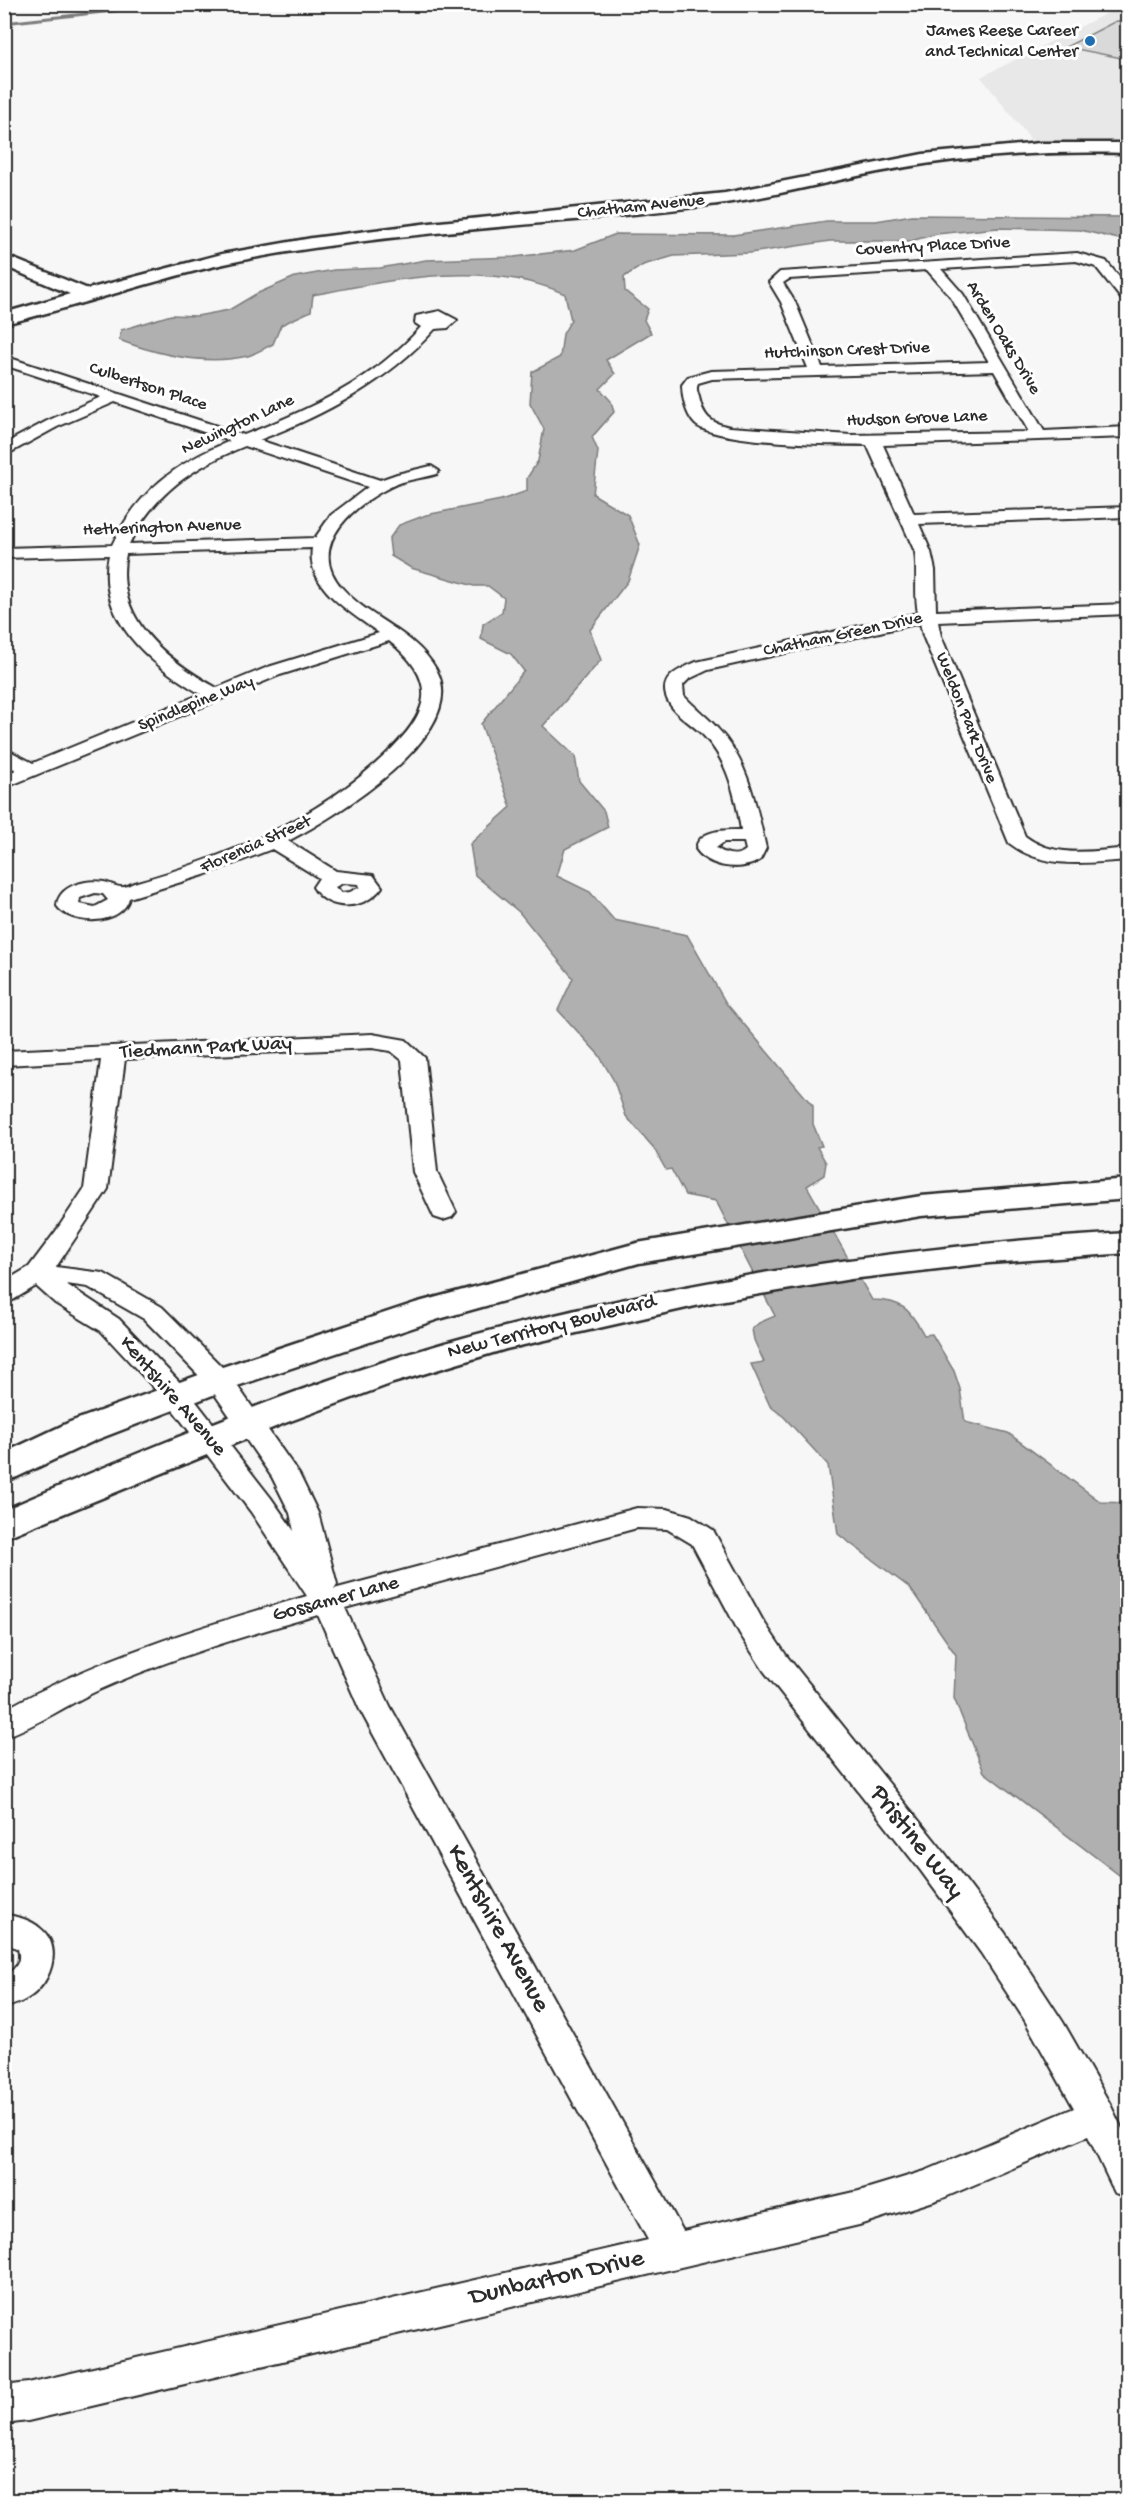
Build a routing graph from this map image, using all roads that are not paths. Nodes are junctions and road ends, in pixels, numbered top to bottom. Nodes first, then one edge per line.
1 (1128, 148) edge
2 (1055, 150) junction
3 (1128, 153) edge
4 (4, 260) edge
5 (930, 265) junction
6 (87, 296) junction
7 (1128, 298) edge
8 (4, 319) edge
9 (431, 325) dead end
10 (4, 360) edge
11 (998, 366) junction
12 (817, 372) junction
13 (114, 397) junction
14 (708, 425) joint
15 (1128, 432) edge
16 (1039, 435) junction
17 (244, 440) junction
18 (873, 441) junction
19 (4, 451) edge
20 (431, 471) dead end
21 (381, 486) junction
22 (1128, 512) edge
23 (1128, 520) edge
24 (910, 523) junction
25 (320, 548) junction
26 (4, 553) edge
27 (117, 555) junction
28 (4, 564) edge
29 (1128, 609) edge
30 (927, 616) junction
31 (390, 635) junction
32 (216, 695) junction
33 (4, 754) edge
34 (32, 771) junction
35 (4, 782) edge
36 (752, 836) dead end
37 (273, 841) junction
38 (1128, 854) edge
39 (333, 878) dead end
40 (117, 894) dead end
41 (114, 1053) junction
42 (4, 1058) edge
43 (1128, 1189) edge
44 (443, 1212) dead end
45 (1128, 1243) edge
46 (38, 1273) junction
47 (4, 1294) edge
48 (219, 1380) junction
49 (177, 1395) junction
50 (248, 1424) junction
51 (211, 1438) junction
52 (4, 1468) edge
53 (681, 1523) joint
54 (4, 1525) edge
55 (327, 1602) junction
56 (4, 1725) edge
57 (4, 1928) edge
58 (4, 1993) edge
59 (1097, 2115) junction
60 (1128, 2181) edge
61 (674, 2252) junction
62 (4, 2404) edge

1 - 2 street, Chatham Avenue
2 - 3 street, Chatham Avenue
2 - 6 street, Chatham Avenue
4 - 6 street
5 - 7 street, Coventry Place Drive
5 - 11 street, Arden Oaks Drive
5 - 12 street, Coventry Place Drive
6 - 8 street, Chatham Avenue
9 - 17 street, Newington Lane
10 - 13 street, Culbertson Place
11 - 12 street, Hutchinson Crest Drive
11 - 16 street, Arden Oaks Drive
12 - 14 street, Hutchinson Crest Drive
13 - 17 street, Culbertson Place
13 - 19 street
14 - 18 street, Hudson Grove Lane
15 - 16 street, Hudson Grove Lane
16 - 18 street, Hudson Grove Lane
17 - 21 street, Culbertson Place
17 - 27 street, Newington Lane
18 - 24 street, Weldon Park Drive
20 - 21 street
21 - 25 street
22 - 24 street
23 - 24 street
24 - 30 street, Weldon Park Drive
25 - 27 street, Hetherington Avenue
25 - 31 street, Florencia Street
26 - 27 street, Hetherington Avenue
27 - 28 street, Hetherington Avenue
27 - 32 street, Newington Lane
29 - 30 street, Chatham Green Drive
30 - 36 street, Chatham Green Drive
30 - 38 street, Weldon Park Drive
31 - 32 street, Spindlepine Way
31 - 37 street, Florencia Street
32 - 34 street, Spindlepine Way
33 - 34 street
34 - 35 street, Spindlepine Way
37 - 39 street
37 - 40 street, Florencia Street
41 - 42 street, Tiedmann Park Way
41 - 44 street, Tiedmann Park Way
41 - 46 street
43 - 48 street
45 - 50 street, New Territory Boulevard
46 - 47 street
46 - 48 street, Kentshire Avenue
46 - 49 street, Kentshire Avenue
48 - 49 street
48 - 50 street, Kentshire Avenue
49 - 51 street, Kentshire Avenue
49 - 52 street
50 - 51 street, New Territory Boulevard
50 - 55 street, Kentshire Avenue
51 - 54 street, New Territory Boulevard
51 - 55 street, Kentshire Avenue
53 - 55 street, Gossamer Lane
53 - 59 street, Pristine Way
55 - 56 street, Gossamer Lane
55 - 61 street, Kentshire Avenue
57 - 58 street
59 - 60 street, Pristine Way
59 - 61 street, Dunbarton Drive
61 - 62 street, Dunbarton Drive

